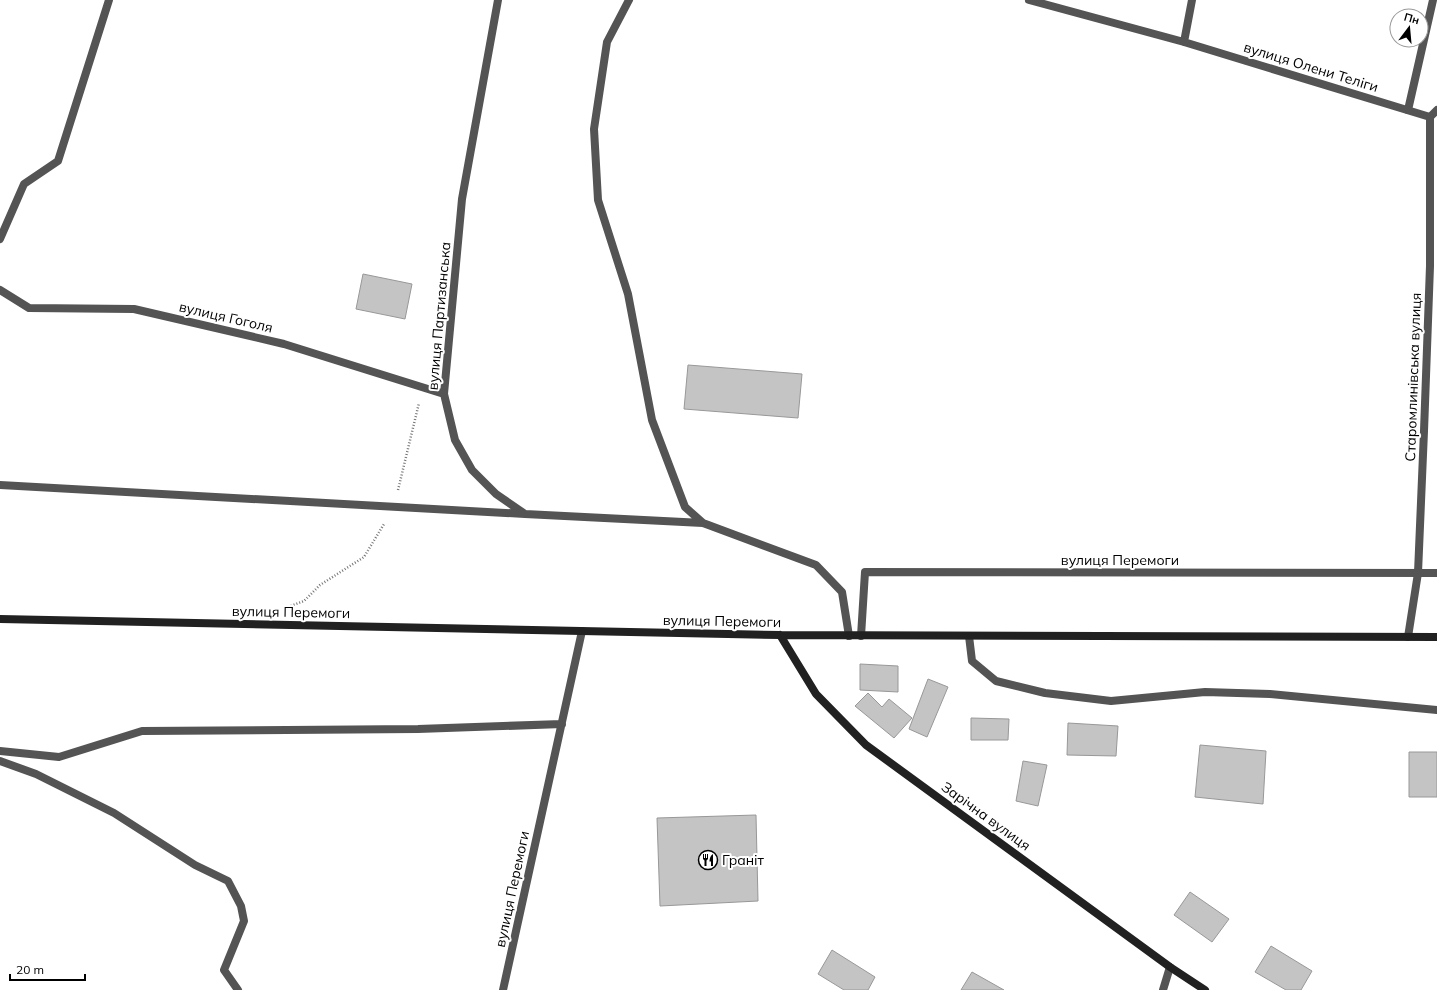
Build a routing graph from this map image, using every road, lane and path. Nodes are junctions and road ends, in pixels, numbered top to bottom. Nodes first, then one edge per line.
1 (109, 0) edge
2 (498, 0) edge
3 (629, 0) edge
4 (1029, 0) edge
5 (1192, 0) edge
6 (1433, 0) edge
7 (1184, 42) junction
8 (1408, 110) junction
9 (1437, 110) edge
10 (1430, 117) junction
11 (0, 238) edge
12 (0, 290) edge
13 (423, 387) junction
14 (444, 394) junction
15 (0, 485) edge
16 (394, 506) junction
17 (525, 514) junction
18 (703, 523) junction
19 (1418, 573) junction
20 (1437, 573) edge
21 (284, 608) dead end
22 (0, 620) edge
23 (582, 631) junction
24 (780, 635) junction
25 (849, 636) junction
26 (861, 636) junction
27 (969, 636) junction
28 (1408, 637) junction
29 (1437, 637) edge
30 (1437, 710) edge
31 (562, 724) junction
32 (0, 751) edge
33 (0, 761) edge
34 (1170, 967) junction
35 (238, 990) edge
36 (503, 990) edge
37 (1163, 990) edge
38 (1204, 990) edge

1 - 11 street
2 - 14 street, вулиця Партизанська
3 - 18 street
4 - 7 street, вулиця Олени Теліги
5 - 7 street
6 - 8 street
7 - 8 street, вулиця Олени Теліги
8 - 10 street, вулиця Олени Теліги
9 - 10 street
10 - 19 street, Старомлинівська вулиця
12 - 13 street, вулиця Гоголя
13 - 14 street, вулиця Гоголя
13 - 16 path
14 - 17 street, вулиця Партизанська
15 - 16 street
16 - 17 street
16 - 21 path
17 - 18 street
18 - 25 street
19 - 20 street, вулиця Перемоги
19 - 26 street, вулиця Перемоги
19 - 28 street, Старомлинівська вулиця
22 - 23 main road, вулиця Перемоги
23 - 24 main road, вулиця Перемоги
23 - 31 street, вулиця Перемоги
24 - 25 main road, вулиця Перемоги
24 - 34 main road, Зарічна вулиця
25 - 26 main road, вулиця Перемоги
26 - 27 main road, вулиця Перемоги
27 - 28 main road, вулиця Перемоги
27 - 30 street
28 - 29 main road, вулиця Перемоги
31 - 32 street
31 - 36 street, вулиця Перемоги
33 - 35 street
34 - 37 street
34 - 38 main road, Зарічна вулиця

